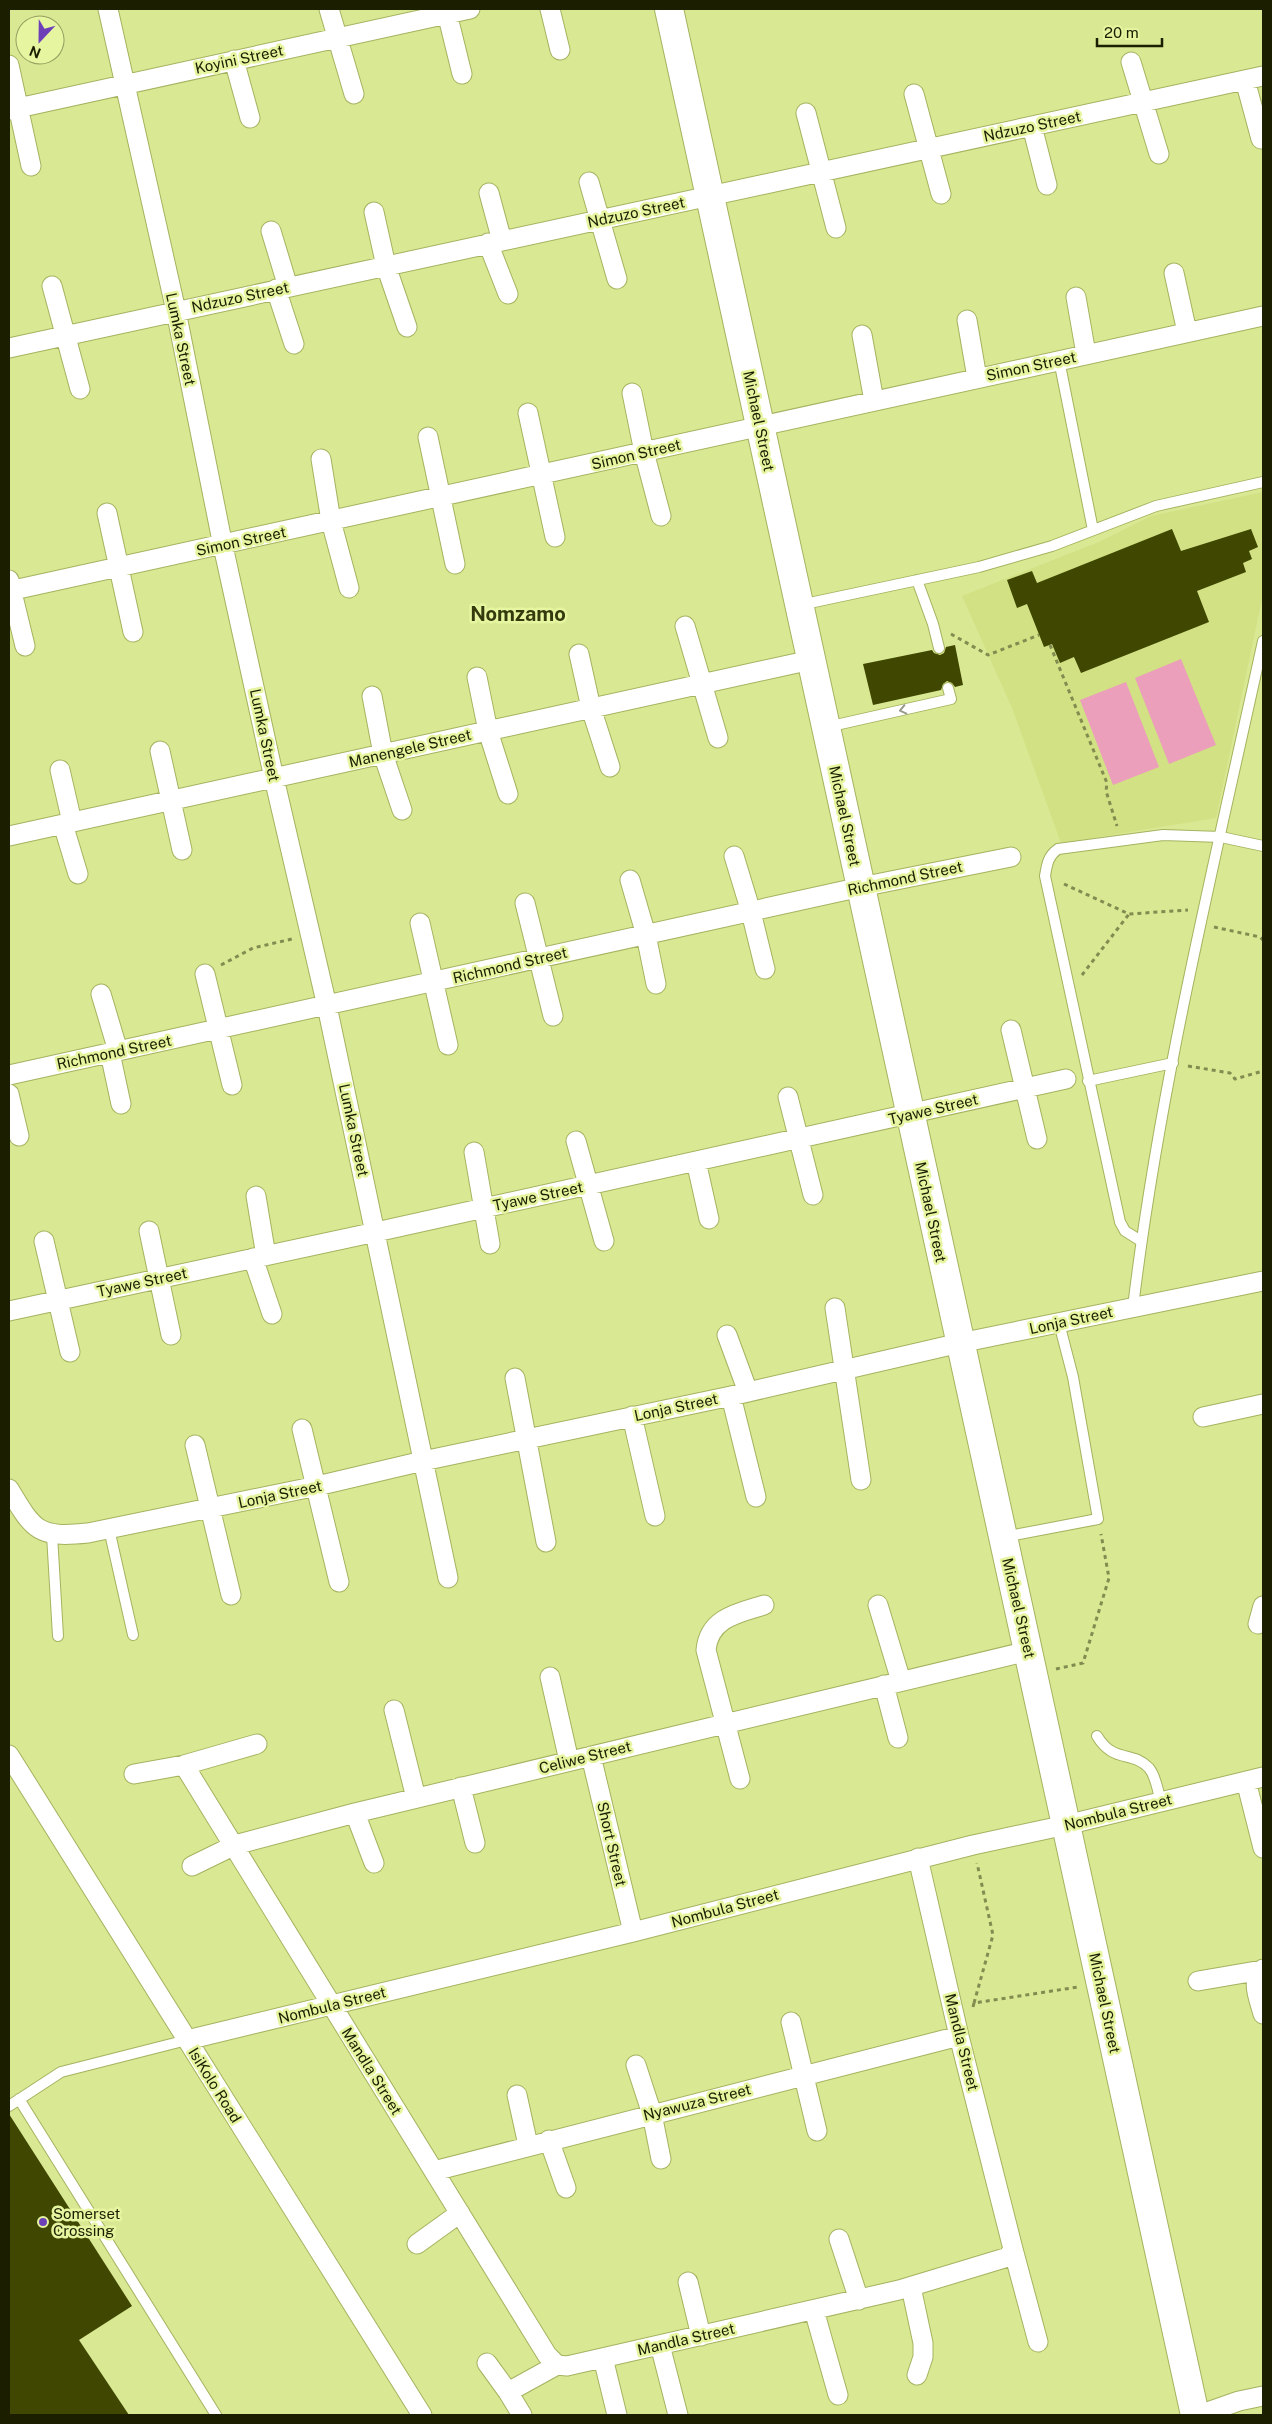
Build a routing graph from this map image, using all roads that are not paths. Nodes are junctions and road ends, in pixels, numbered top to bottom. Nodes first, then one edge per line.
1 (108, 9) edge
2 (329, 9) edge
3 (470, 9) edge
4 (550, 9) edge
5 (669, 9) edge
6 (447, 11) edge
7 (336, 38) junction
8 (560, 50) dead end
9 (234, 60) junction
10 (1131, 62) dead end
11 (9, 65) edge
12 (462, 74) dead end
13 (1263, 76) edge
14 (1245, 80) junction
15 (124, 85) junction
16 (354, 94) dead end
17 (914, 94) dead end
18 (1142, 102) junction
19 (13, 109) edge
20 (806, 113) dead end
21 (250, 118) dead end
22 (1032, 126) junction
23 (1260, 139) dead end
24 (928, 149) junction
25 (1159, 154) dead end
26 (32, 166) dead end
27 (820, 172) junction
28 (589, 182) dead end
29 (1047, 185) dead end
30 (489, 193) dead end
31 (941, 194) dead end
32 (710, 196) junction
33 (374, 212) dead end
34 (601, 219) junction
35 (836, 228) dead end
36 (271, 231) dead end
37 (495, 242) junction
38 (386, 266) junction
39 (1174, 274) dead end
40 (617, 279) dead end
41 (52, 286) dead end
42 (282, 288) junction
43 (508, 294) dead end
44 (1076, 297) dead end
45 (176, 311) junction
46 (1263, 316) edge
47 (967, 320) dead end
48 (407, 327) dead end
49 (1187, 332) junction
50 (67, 335) junction
51 (862, 335) dead end
52 (294, 344) dead end
53 (9, 348) edge
54 (1086, 354) junction
55 (1059, 360) junction
56 (977, 378) junction
57 (80, 389) dead end
58 (632, 393) dead end
59 (874, 401) junction
60 (528, 413) dead end
61 (761, 426) junction
62 (428, 437) dead end
63 (644, 452) junction
64 (321, 459) dead end
65 (542, 475) junction
66 (1263, 482) edge
67 (442, 497) junction
68 (107, 513) dead end
69 (661, 516) dead end
70 (331, 521) junction
71 (1093, 530) junction
72 (556, 537) dead end
73 (223, 546) junction
74 (455, 564) dead end
75 (118, 568) junction
76 (917, 580) junction
77 (9, 588) edge
78 (348, 588) dead end
79 (800, 605) junction
80 (685, 626) dead end
81 (134, 632) dead end
82 (1263, 641) edge
83 (24, 646) dead end
84 (939, 648) dead end
85 (579, 654) dead end
86 (811, 660) junction
87 (477, 677) dead end
88 (703, 684) junction
89 (948, 688) dead end
90 (372, 696) dead end
91 (591, 708) junction
92 (826, 727) junction
93 (488, 731) junction
94 (718, 738) dead end
95 (160, 751) dead end
96 (383, 754) junction
97 (610, 767) dead end
98 (60, 770) dead end
99 (274, 778) junction
100 (508, 794) dead end
101 (170, 801) junction
102 (402, 810) dead end
103 (67, 823) junction
104 (9, 836) edge
105 (1221, 837) junction
106 (1263, 846) edge
107 (182, 850) dead end
108 (734, 856) dead end
109 (1011, 857) dead end
110 (78, 874) dead end
111 (630, 880) dead end
112 (861, 887) junction
113 (525, 903) dead end
114 (751, 912) junction
115 (420, 923) dead end
116 (646, 935) junction
117 (539, 958) junction
118 (765, 969) dead end
119 (205, 974) road end
120 (434, 982) junction
121 (656, 984) dead end
122 (100, 994) dead end
123 (327, 1006) junction
124 (553, 1016) dead end
125 (220, 1029) junction
126 (1011, 1030) dead end
127 (448, 1045) dead end
128 (114, 1052) junction
129 (1173, 1063) junction
130 (10, 1070) edge
131 (1066, 1079) dead end
132 (1088, 1081) junction
133 (232, 1085) dead end
134 (1024, 1088) junction
135 (9, 1094) edge
136 (788, 1097) dead end
137 (121, 1104) dead end
138 (910, 1114) junction
139 (18, 1136) dead end
140 (799, 1138) junction
141 (1037, 1139) dead end
142 (576, 1141) dead end
143 (474, 1152) dead end
144 (696, 1161) junction
145 (589, 1185) junction
146 (813, 1195) dead end
147 (256, 1196) dead end
148 (484, 1208) junction
149 (709, 1220) dead end
150 (149, 1231) dead end
151 (376, 1232) junction
152 (44, 1241) dead end
153 (1141, 1241) junction
154 (604, 1242) dead end
155 (490, 1244) dead end
156 (260, 1257) junction
157 (159, 1278) junction
158 (1263, 1280) edge
159 (59, 1300) junction
160 (1133, 1307) junction
161 (835, 1308) dead end
162 (9, 1311) edge
163 (272, 1314) dead end
164 (1059, 1323) junction
165 (171, 1334) dead end
166 (727, 1335) dead end
167 (960, 1343) junction
168 (70, 1352) dead end
169 (844, 1369) junction
170 (515, 1378) dead end
171 (739, 1394) junction
172 (1263, 1404) edge
173 (632, 1416) junction
174 (1203, 1418) dead end
175 (302, 1429) dead end
176 (527, 1438) junction
177 (195, 1445) dead end
178 (423, 1461) junction
179 (861, 1480) dead end
180 (317, 1486) junction
181 (9, 1489) edge
182 (756, 1497) dead end
183 (211, 1508) junction
184 (655, 1516) dead end
185 (109, 1529) junction
186 (52, 1535) junction
187 (1003, 1537) junction
188 (546, 1542) dead end
189 (448, 1578) dead end
190 (339, 1582) dead end
191 (231, 1595) dead end
192 (764, 1605) dead end
193 (878, 1605) dead end
194 (1263, 1606) edge
195 (1258, 1624) dead end
196 (133, 1635) dead end
197 (58, 1636) dead end
198 (1031, 1662) junction
199 (550, 1677) dead end
200 (892, 1683) junction
201 (394, 1710) dead end
202 (725, 1724) junction
203 (1097, 1736) dead end
204 (898, 1738) dead end
205 (257, 1744) dead end
206 (9, 1755) edge
207 (591, 1756) junction
208 (568, 1761) junction
209 (184, 1765) junction
210 (134, 1774) dead end
211 (740, 1778) dead end
212 (1254, 1779) edge
213 (461, 1787) junction
214 (416, 1798) junction
215 (1161, 1802) junction
216 (355, 1813) junction
217 (1066, 1825) junction
218 (475, 1843) dead end
219 (235, 1845) junction
220 (1263, 1848) edge
221 (918, 1858) junction
222 (374, 1862) dead end
223 (192, 1866) dead end
224 (633, 1932) junction
225 (1260, 1974) edge
226 (1198, 1981) dead end
227 (331, 2005) junction
228 (1263, 2014) edge
229 (791, 2022) dead end
230 (959, 2036) junction
231 (187, 2040) junction
232 (636, 2065) dead end
233 (803, 2076) junction
234 (517, 2095) dead end
235 (19, 2099) junction
236 (9, 2106) edge
237 (652, 2114) junction
238 (817, 2131) dead end
239 (549, 2140) junction
240 (528, 2145) junction
241 (661, 2159) dead end
242 (434, 2171) junction
243 (566, 2188) dead end
244 (460, 2213) junction
245 (839, 2239) dead end
246 (417, 2244) dead end
247 (1013, 2249) junction
248 (688, 2282) dead end
249 (911, 2287) junction
250 (859, 2300) junction
251 (814, 2310) junction
252 (701, 2336) junction
253 (1038, 2342) dead end
254 (660, 2345) junction
255 (603, 2358) junction
256 (487, 2363) dead end
257 (557, 2364) junction
258 (917, 2375) dead end
259 (508, 2392) junction
260 (838, 2395) dead end
261 (1263, 2396) edge
262 (216, 2415) edge
263 (422, 2415) edge
264 (522, 2415) edge
265 (617, 2415) edge
266 (678, 2415) edge
267 (1195, 2415) edge
268 (1199, 2415) edge

1 - 15 street, Lumka Street
2 - 7 street
3 - 6 street, Koyini Street
4 - 8 street
5 - 32 street, Michael Street
6 - 7 street, Koyini Street
6 - 12 street
7 - 9 street, Koyini Street
7 - 16 street
9 - 15 street, Koyini Street
9 - 21 street
10 - 18 street
11 - 19 street
13 - 14 street, Ndzuzo Street
14 - 18 street, Ndzuzo Street
14 - 23 street
15 - 19 street, Koyini Street
15 - 45 street, Lumka Street
17 - 24 street
18 - 22 street, Ndzuzo Street
18 - 25 street
19 - 26 street
20 - 27 street
22 - 24 street, Ndzuzo Street
22 - 29 street
24 - 27 street, Ndzuzo Street
24 - 31 street
27 - 32 street, Ndzuzo Street
27 - 35 street
28 - 34 street
30 - 37 street
32 - 34 street, Ndzuzo Street
32 - 61 street, Michael Street
33 - 38 street
34 - 37 street, Ndzuzo Street
34 - 40 street
36 - 42 street
37 - 38 street, Ndzuzo Street
37 - 43 street
38 - 42 street, Ndzuzo Street
38 - 48 street
39 - 49 street
41 - 50 street
42 - 45 street, Ndzuzo Street
42 - 52 street
44 - 54 street
45 - 50 street, Ndzuzo Street
45 - 73 street, Lumka Street
46 - 49 street, Simon Street
47 - 56 street
49 - 54 street, Simon Street
50 - 53 street, Ndzuzo Street
50 - 57 street
51 - 59 street
54 - 55 street, Simon Street
55 - 56 street, Simon Street
55 - 71 lane
56 - 59 street, Simon Street
58 - 63 street
59 - 61 street, Simon Street
60 - 65 street
61 - 63 street, Simon Street
61 - 79 street, Michael Street
62 - 67 street
63 - 65 street, Simon Street
63 - 69 street
64 - 70 street
65 - 67 street, Simon Street
65 - 72 street
66 - 71 lane
67 - 70 street, Simon Street
67 - 74 street
68 - 75 street
70 - 73 street, Simon Street
70 - 78 street
71 - 76 lane
73 - 75 street, Simon Street
73 - 99 street, Lumka Street
75 - 77 street, Simon Street
75 - 81 street
76 - 79 lane
76 - 84 lane
77 - 83 street
79 - 86 street, Michael Street
80 - 88 street
82 - 105 lane
85 - 91 street
86 - 88 street, Manengele Street
86 - 92 street, Michael Street
87 - 93 street
88 - 91 street, Manengele Street
88 - 94 street
89 -> 92 lane
90 - 96 street
91 - 93 street, Manengele Street
91 - 97 street
92 - 112 street, Michael Street
93 - 96 street, Manengele Street
93 - 100 street
95 - 101 street
96 - 99 street, Manengele Street
96 - 102 street
98 - 103 street
99 - 101 street, Manengele Street
99 - 123 street, Lumka Street
101 - 103 street, Manengele Street
101 - 107 street
103 - 104 street, Manengele Street
103 - 110 street
105 - 106 lane
105 - 129 lane
105 - 132 lane
108 - 114 street
109 - 112 street, Richmond Street
111 - 116 street
112 - 114 street, Richmond Street
112 - 138 street, Michael Street
113 - 117 street
114 - 116 street, Richmond Street
114 - 118 street
115 - 120 street
116 - 117 street, Richmond Street
116 - 121 street
117 - 120 street, Richmond Street
117 - 124 street
119 - 125 street
120 - 123 street, Richmond Street
120 - 127 street
122 - 128 street
123 - 125 street, Richmond Street
123 - 151 street, Lumka Street
125 - 128 street, Richmond Street
125 - 133 street
126 - 134 street
128 - 130 street, Richmond Street
128 - 137 street
129 - 132 lane
129 - 153 lane
131 - 134 street, Tyawe Street
132 - 153 lane
134 - 138 street, Tyawe Street
134 - 141 street
135 - 139 street
136 - 140 street
138 - 140 street, Tyawe Street
138 - 167 street, Michael Street
140 - 144 street, Tyawe Street
140 - 146 street
142 - 145 street
143 - 148 street
144 - 145 street, Tyawe Street
144 - 149 street
145 - 148 street, Tyawe Street
145 - 154 street
147 - 156 street
148 - 151 street, Tyawe Street
148 - 155 street
150 - 157 street
151 - 156 street, Tyawe Street
151 - 178 street, Lumka Street
152 - 159 street
153 - 160 lane
156 - 157 street, Tyawe Street
156 - 163 street
157 - 159 street, Tyawe Street
157 - 165 street
158 - 160 street, Lonja Street
159 - 162 street, Tyawe Street
159 - 168 street
160 - 164 street, Lonja Street
161 - 169 street
164 - 167 street, Lonja Street
164 - 187 lane
166 - 171 street
167 - 169 street, Lonja Street
167 - 187 street, Michael Street
169 - 171 street, Lonja Street
169 - 179 street
170 - 176 street
171 - 173 street, Lonja Street
171 - 182 street
172 - 174 street
173 - 176 street, Lonja Street
173 - 184 street
175 - 180 street
176 - 178 street, Lonja Street
176 - 188 street
177 - 183 street
178 - 180 street, Lonja Street
178 - 189 street, Lumka Street
180 - 183 street, Lonja Street
180 - 190 street
181 - 186 street
183 - 185 street, Lonja Street
183 - 191 street
185 - 186 street, Lonja Street
185 - 196 lane
186 - 197 lane
187 - 198 street, Michael Street
192 - 202 street
193 - 200 street
194 - 195 street
198 - 200 street, Celiwe Street
198 - 217 street, Michael Street
199 - 208 street
200 - 202 street, Celiwe Street
200 - 204 street
201 - 214 street
202 - 207 street, Celiwe Street
202 - 211 street
203 - 215 lane
205 - 209 street
206 - 231 street, IsiKolo Road
207 - 208 street, Celiwe Street
207 - 224 street, Short Street
208 - 213 street, Celiwe Street
209 - 210 street
209 - 219 street
212 - 215 street, Nombula Street
212 - 220 street
213 - 214 street, Celiwe Street
213 - 218 street
214 - 216 street, Celiwe Street
215 - 217 street, Nombula Street
216 - 219 street, Celiwe Street
216 - 222 street
217 - 221 street, Nombula Street
217 - 267 street, Michael Street
219 - 223 street, Celiwe Street
219 - 227 street, Mandla Street
221 - 224 street, Nombula Street
221 - 230 street, Mandla Street
224 - 227 street, Nombula Street
225 - 226 street
225 - 228 street
227 - 231 street, Nombula Street
227 - 242 street, Mandla Street
229 - 233 street
230 - 233 street, Nyawuza Street
230 - 247 street, Mandla Street
231 - 235 lane
231 - 263 street, IsiKolo Road
232 - 237 street
233 - 237 street, Nyawuza Street
233 - 238 street
234 - 240 street
235 - 236 lane
235 - 262 lane
237 - 239 street, Nyawuza Street
237 - 241 street
239 - 240 street, Nyawuza Street
239 - 243 street
240 - 242 street, Nyawuza Street
242 - 244 street, Mandla Street
244 - 246 street
244 - 257 street, Mandla Street
245 - 250 street
247 - 249 street, Mandla Street
247 - 253 street
248 - 252 street
249 - 250 street, Mandla Street
249 - 258 street
250 - 251 street, Mandla Street
251 - 252 street, Mandla Street
251 - 260 street
252 - 254 street, Mandla Street
254 - 255 street, Mandla Street
254 - 266 street
255 - 257 street, Mandla Street
255 - 265 street
256 - 259 street
257 - 259 street
259 - 264 street
261 - 268 street

